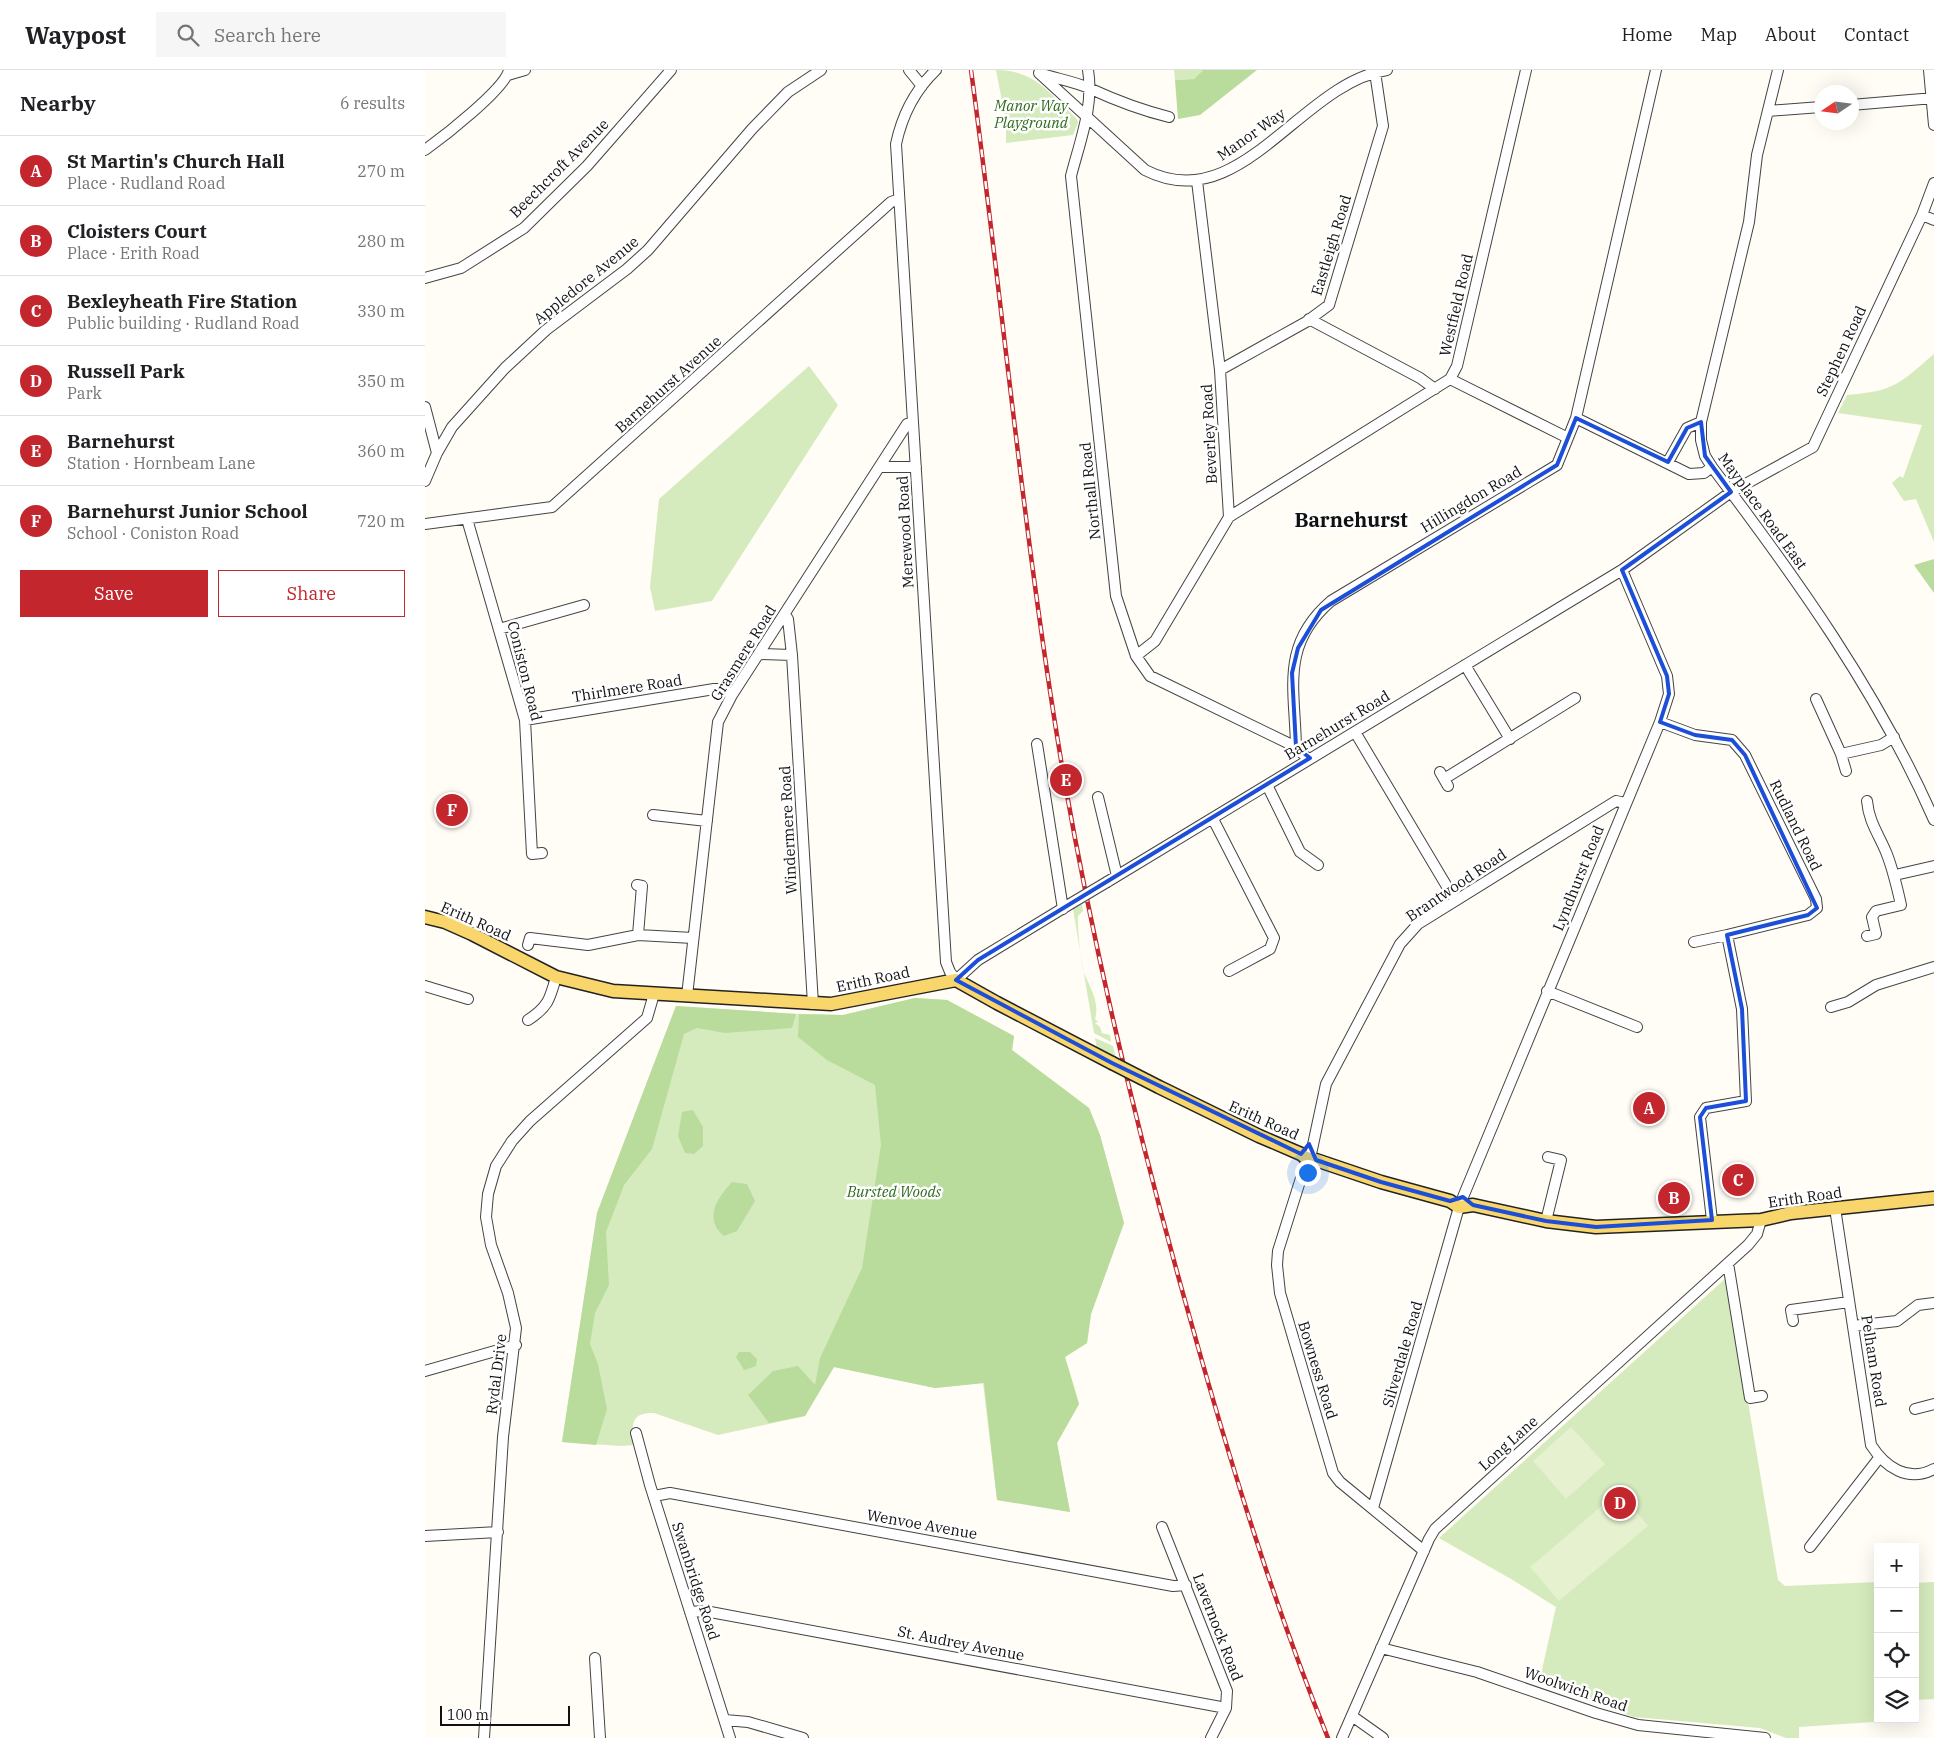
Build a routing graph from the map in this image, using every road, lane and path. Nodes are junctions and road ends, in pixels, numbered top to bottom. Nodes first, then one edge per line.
1 (525, 70) edge
2 (671, 70) edge
3 (821, 70) edge
4 (909, 70) edge
5 (936, 70) edge
6 (1088, 70) edge
7 (1387, 70) edge
8 (1526, 70) edge
9 (1656, 70) edge
10 (1778, 70) edge
11 (1929, 70) edge
12 (1037, 71) edge
13 (1375, 72) junction
14 (509, 73) edge
15 (922, 86) junction
16 (1091, 89) junction
17 (1933, 98) edge
18 (1859, 104) edge
19 (1814, 108) edge
20 (1768, 111) junction
21 (1087, 117) junction
22 (1169, 117) dead end
23 (1934, 125) edge
24 (425, 150) edge
25 (1197, 181) junction
26 (1934, 183) edge
27 (899, 199) junction
28 (1922, 215) junction
29 (1934, 220) edge
30 (425, 278) edge
31 (1309, 319) junction
32 (1220, 370) junction
33 (1450, 379) junction
34 (1435, 388) junction
35 (425, 407) edge
36 (1576, 418) junction
37 (913, 422) junction
38 (1701, 422) junction
39 (1569, 438) junction
40 (437, 453) junction
41 (1668, 462) junction
42 (880, 467) junction
43 (916, 467) junction
44 (1712, 467) junction
45 (425, 481) edge
46 (1731, 492) junction
47 (1229, 518) junction
48 (467, 519) junction
49 (425, 524) edge
50 (1621, 570) junction
51 (583, 605) dead end
52 (785, 615) junction
53 (499, 629) junction
54 (760, 654) junction
55 (792, 655) junction
56 (1136, 656) junction
57 (1465, 665) junction
58 (732, 695) junction
59 (1575, 698) dead end
60 (1816, 699) dead end
61 (525, 720) junction
62 (1660, 722) junction
63 (1355, 732) junction
64 (1894, 737) junction
65 (1510, 739) junction
66 (1037, 744) dead end
67 (1296, 747) junction
68 (1841, 754) junction
69 (1308, 759) junction
70 (1846, 772) dead end
71 (1444, 779) dead end
72 (1267, 785) junction
73 (1098, 797) dead end
74 (1867, 801) dead end
75 (1625, 803) junction
76 (1931, 808) edge
77 (653, 815) dead end
78 (1213, 819) junction
79 (1934, 820) edge
80 (707, 821) junction
81 (542, 853) dead end
82 (1318, 865) dead end
83 (1934, 866) edge
84 (1895, 875) junction
85 (1117, 876) junction
86 (637, 885) dead end
87 (1455, 900) junction
88 (1067, 906) junction
89 (425, 917) edge
90 (637, 935) junction
91 (1727, 936) junction
92 (1867, 936) dead end
93 (693, 938) junction
94 (527, 940) dead end
95 (1694, 942) dead end
96 (1934, 967) edge
97 (1229, 971) dead end
98 (556, 976) junction
99 (956, 980) junction
100 (425, 986) edge
101 (1547, 991) junction
102 (654, 994) junction
103 (687, 996) junction
104 (467, 999) dead end
105 (813, 1004) junction
106 (1831, 1008) dead end
107 (528, 1020) dead end
108 (1637, 1027) dead end
109 (1548, 1156) dead end
110 (1309, 1157) junction
111 (1934, 1198) edge
112 (1457, 1202) junction
113 (1835, 1208) junction
114 (1546, 1220) junction
115 (1713, 1220) junction
116 (1761, 1220) junction
117 (1728, 1263) junction
118 (1849, 1302) junction
119 (1934, 1303) edge
120 (1793, 1320) dead end
121 (1853, 1326) junction
122 (515, 1345) junction
123 (425, 1371) edge
124 (1762, 1396) dead end
125 (1934, 1404) edge
126 (1915, 1409) dead end
127 (636, 1433) dead end
128 (1879, 1458) junction
129 (1934, 1469) edge
130 (654, 1496) junction
131 (1373, 1508) junction
132 (1162, 1527) dead end
133 (498, 1532) junction
134 (425, 1536) edge
135 (1810, 1547) dead end
136 (1424, 1551) junction
137 (1186, 1585) junction
138 (690, 1612) junction
139 (1381, 1648) junction
140 (595, 1658) dead end
141 (1226, 1708) junction
142 (1353, 1716) junction
143 (725, 1720) junction
144 (1731, 1736) edge
145 (484, 1738) edge
146 (600, 1738) edge
147 (730, 1738) edge
148 (803, 1738) edge
149 (1211, 1738) edge
150 (1342, 1738) edge
151 (1383, 1738) edge
152 (1765, 1738) edge

1 - 14 street
2 - 30 street, Beechcroft Avenue
3 - 40 street, Appledore Avenue
4 - 15 street
5 - 15 street, Merewood Road
6 - 16 street, Northall Road
7 - 13 street, Manor Way
8 - 33 street, Westfield Road
9 - 36 street
10 - 20 street, Mayplace Road East
11 - 17 street
12 - 16 street
12 - 21 street, Manor Way
13 - 25 street, Manor Way
13 - 31 street, Eastleigh Road
14 - 24 street
15 - 27 street, Merewood Road
16 - 21 street, Northall Road
16 - 22 street
17 - 18 street
17 - 23 street
19 - 20 street
20 - 38 street, Mayplace Road East
21 - 25 street, Manor Way
21 - 56 street, Northall Road
25 - 32 street, Beverley Road
26 - 28 street, Stephen Road
27 - 37 street, Merewood Road
27 - 48 street, Barnehurst Avenue
28 - 29 street
28 - 46 street, Stephen Road
31 - 32 street, Eastleigh Road
31 - 34 street
32 - 47 street, Beverley Road
33 - 34 street, Westfield Road
33 - 39 street
34 - 47 street, Westfield Road
35 - 40 street
36 - 39 street, Hillingdon Road
36 - 41 street
37 - 42 street, Grasmere Road
37 - 43 street, Merewood Road
38 - 41 street
38 - 44 street, Mayplace Road East
39 - 67 street, Hillingdon Road
40 - 45 street, Appledore Avenue
41 - 44 street
42 - 43 street
42 - 52 street, Grasmere Road
43 - 99 street, Merewood Road
44 - 46 street, Mayplace Road East
46 - 50 street, Barnehurst Road
46 - 64 street, Mayplace Road East
47 - 56 street
48 - 49 street, Barnehurst Avenue
48 - 53 street, Coniston Road
50 - 57 street, Barnehurst Road
50 - 62 street, Lyndhurst Road
51 - 53 street
52 - 54 street, Grasmere Road
52 - 55 street, Windermere Road
53 - 61 street, Coniston Road
54 - 55 street
54 - 58 street, Grasmere Road
55 - 105 street, Windermere Road
56 - 67 street, Northall Road
57 - 63 street, Barnehurst Road
57 - 65 street
58 - 61 street, Thirlmere Road
58 - 80 street, Grasmere Road
59 - 65 street
60 - 68 street
61 - 81 street, Coniston Road
62 - 75 street, Lyndhurst Road
62 - 91 street, Rudland Road
63 - 69 street, Barnehurst Road
63 - 87 street
64 - 68 street
64 - 76 street, Mayplace Road East
65 - 71 street
66 - 88 street
67 - 69 street, Northall Road
68 - 70 street
69 - 72 street, Barnehurst Road
72 - 78 street, Barnehurst Road
72 - 82 street
73 - 85 street
74 - 84 street
75 - 87 street, Brantwood Road
75 - 101 street, Lyndhurst Road
76 - 79 street, Mayplace Road East
77 - 80 street
78 - 85 street, Barnehurst Road
78 - 97 street
80 - 93 street, Grasmere Road
83 - 84 street
84 - 92 street
85 - 88 street, Barnehurst Road, bridge
86 - 90 street
87 - 110 street, Brantwood Road
88 - 99 street, Barnehurst Road
89 - 98 main road, Erith Road
90 - 93 street
90 - 94 street
91 - 95 street, Rudland Road
91 - 115 street
93 - 103 street, Grasmere Road
96 - 106 street
98 - 102 main road, Erith Road
98 - 107 street
99 - 105 main road, Erith Road
99 - 110 main road, Erith Road, bridge
100 - 104 street
101 - 108 street
101 - 112 street, Lyndhurst Road
102 - 103 main road, Erith Road
102 - 122 street, Rydal Drive
103 - 105 main road, Erith Road
109 - 114 street
110 - 112 main road, Erith Road
110 - 131 street, Bowness Road
111 - 113 main road, Erith Road
112 - 114 main road, Erith Road
112 - 131 street, Silverdale Road
113 - 116 main road, Erith Road
113 - 118 street, Pelham Road
114 - 115 main road, Erith Road
115 - 116 main road, Erith Road
116 - 117 street, Long Lane
117 - 124 street
117 - 136 street, Long Lane
118 - 120 street
118 - 121 street, Pelham Road
119 - 121 street
121 - 128 street, Pelham Road
122 - 123 street
122 - 133 street, Rydal Drive
125 - 126 street
127 - 130 street, Swanbridge Road
128 - 129 street
128 - 135 street
130 - 137 street, Wenvoe Avenue
130 - 138 street, Swanbridge Road
131 - 136 street, Bowness Road
132 - 137 street, Lavernock Road
133 - 134 street
133 - 145 street, Rydal Drive
136 - 139 street, Long Lane
137 - 141 street, Lavernock Road
138 - 141 street, St. Audrey Avenue
138 - 143 street, Swanbridge Road
139 - 142 street, Long Lane
139 - 144 street, Woolwich Road
140 - 146 street
141 - 149 street
142 - 150 street, Long Lane
142 - 151 street
143 - 147 street, Swanbridge Road
143 - 148 street
144 - 152 street, Woolwich Road

